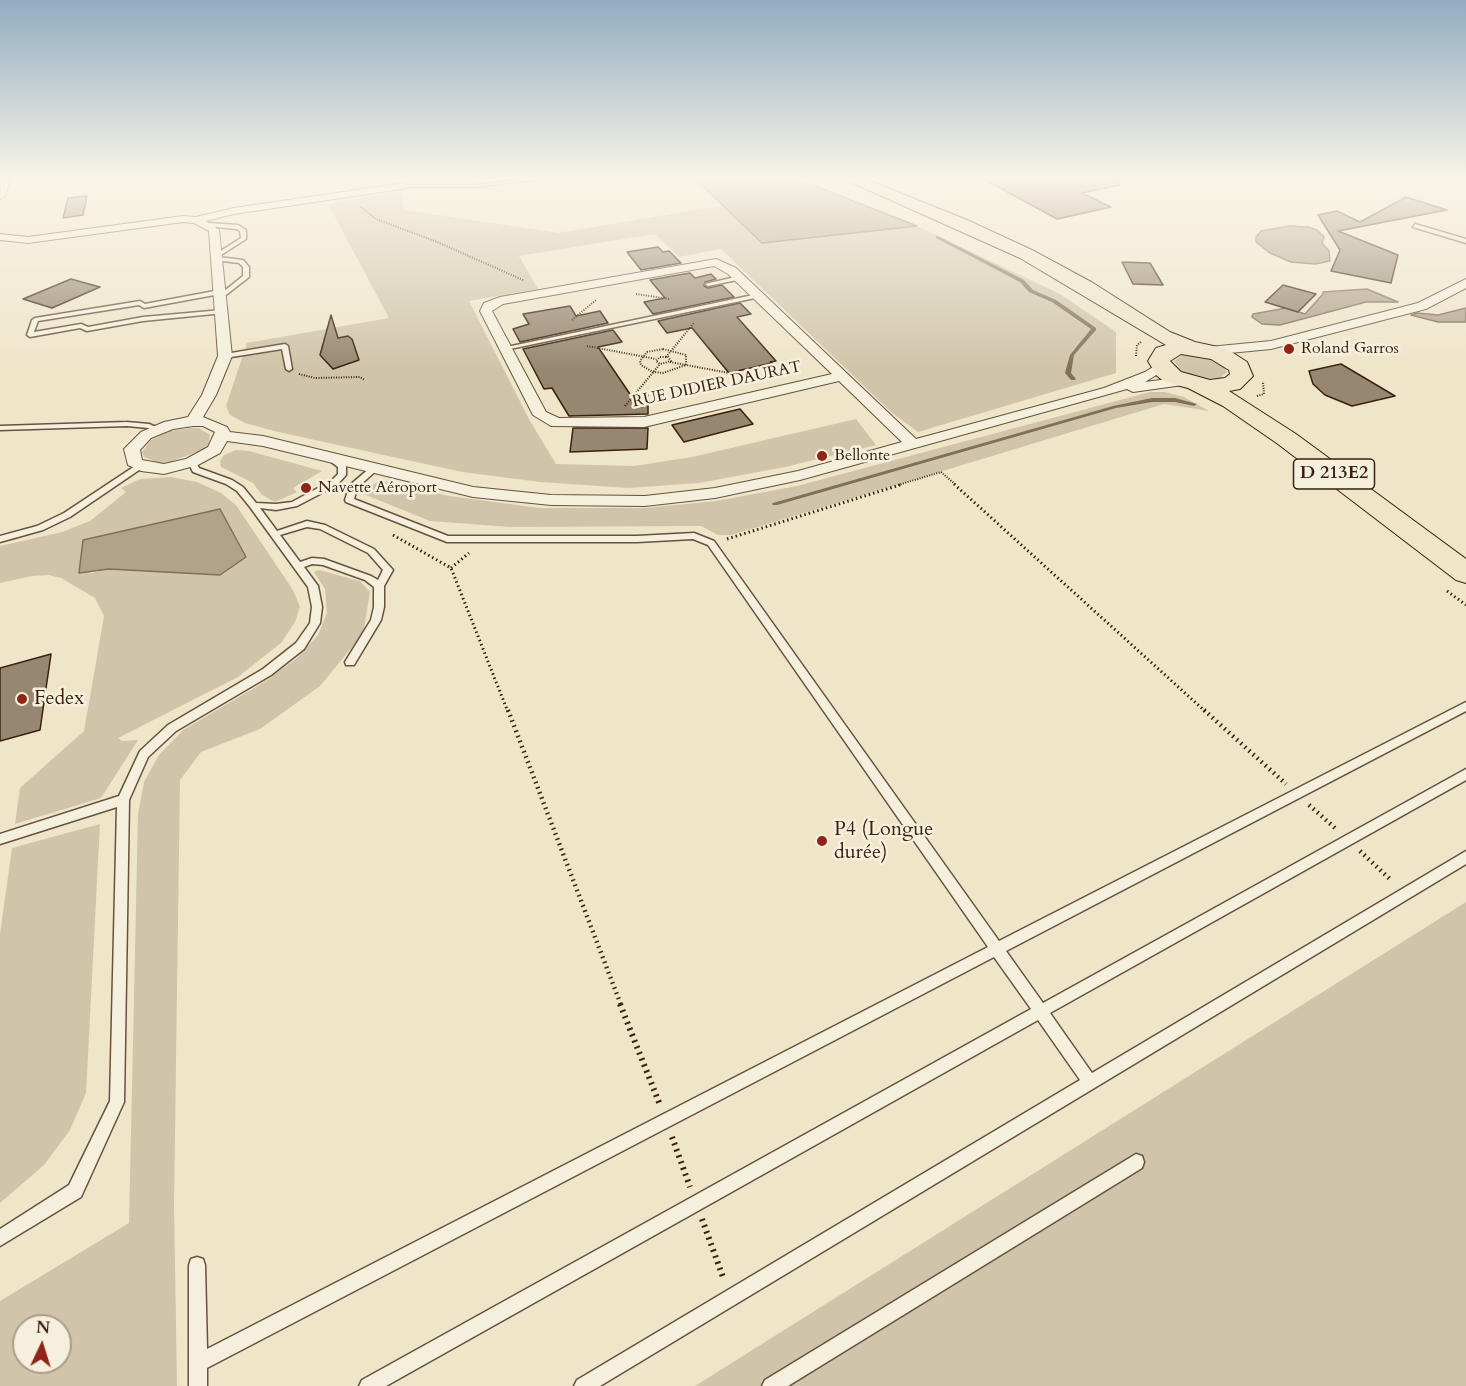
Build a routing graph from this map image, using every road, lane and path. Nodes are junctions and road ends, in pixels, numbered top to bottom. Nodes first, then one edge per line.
1 (215, 241) edge
2 (241, 241) edge
3 (429, 241) edge
4 (978, 241) edge
5 (996, 241) edge
6 (216, 257) junction
7 (740, 278) junction
8 (1466, 283) edge
9 (708, 284) dead end
10 (630, 293) dead end
11 (542, 294) junction
12 (220, 295) junction
13 (758, 296) junction
14 (600, 297) dead end
15 (707, 307) junction
16 (222, 312) junction
17 (550, 339) junction
18 (1272, 345) junction
19 (505, 348) junction
20 (672, 349) junction
21 (1199, 349) junction
22 (225, 356) junction
23 (642, 356) junction
24 (666, 357) junction
25 (656, 359) junction
26 (1160, 361) junction
27 (670, 362) junction
28 (660, 364) junction
29 (686, 365) junction
30 (289, 369) joint
31 (653, 372) junction
32 (734, 374) dead end
33 (1239, 374) junction
34 (841, 376) junction
35 (365, 380) dead end
36 (1190, 383) junction
37 (1109, 391) junction
38 (632, 398) dead end
39 (194, 421) junction
40 (0, 428) edge
41 (157, 429) junction
42 (223, 436) junction
43 (913, 444) junction
44 (333, 459) junction
45 (192, 462) junction
46 (141, 466) junction
47 (374, 469) junction
48 (946, 477) dead end
49 (254, 505) junction
50 (381, 530) dead end
51 (275, 534) junction
52 (0, 539) edge
53 (1466, 553) edge
54 (299, 565) junction
55 (1466, 573) edge
56 (379, 585) junction
57 (350, 662) dead end
58 (1466, 706) edge
59 (1466, 774) edge
60 (1297, 794) junction
61 (123, 800) junction
62 (0, 839) edge
63 (1348, 840) junction
64 (1466, 858) edge
65 (1406, 894) junction
66 (998, 950) junction
67 (1040, 1011) junction
68 (1090, 1083) junction
69 (666, 1121) junction
70 (1136, 1162) dead end
71 (696, 1203) junction
72 (0, 1238) edge
73 (198, 1265) dead end
74 (730, 1298) junction
75 (198, 1364) junction
76 (198, 1386) edge
77 (368, 1386) edge
78 (583, 1386) edge
79 (771, 1386) edge

1 - 6 street
2 - 6 lane
3 - 11 path
4 - 26 main road
5 - 21 main road
6 - 12 street
6 - 12 lane
7 - 9 lane
7 - 11 street
7 - 13 street
8 - 18 street
10 - 15 path
11 - 19 street, RUE DIDIER DAURAT
12 - 16 street
12 - 16 lane
13 - 15 lane
13 - 34 street
14 - 17 path
15 - 17 lane
15 - 20 path
16 - 22 street
17 - 19 lane
17 - 23 path
18 - 21 street
18 - 33 street
19 - 34 street, RUE DIDIER DAURAT
20 - 23 path
20 - 24 path
20 - 29 path
21 - 26 main road
21 - 33 main road
22 - 30 lane
22 - 39 street
23 - 25 path
23 - 31 path
24 - 25 path
24 - 27 path
25 - 28 path
26 - 36 main road
26 - 37 street
27 - 28 path
27 - 29 path
28 - 31 path
29 - 31 path
29 - 32 path
30 - 35 path
31 - 38 path
33 - 36 main road
33 - 53 main road, D 213E2
34 - 43 street
36 - 37 street
36 - 55 main road, D 213E2
37 - 43 street
39 - 41 street
39 - 42 street
40 - 41 lane
41 - 46 street
42 - 44 street
42 - 45 street
43 - 47 street
44 - 47 street
44 - 49 lane
45 - 46 street
45 - 49 lane
46 - 52 lane
47 - 66 lane
48 - 60 path
49 - 51 lane
50 - 69 path
51 - 54 lane
51 - 56 lane
54 - 56 lane
54 - 61 lane
56 - 57 lane
58 - 60 lane
59 - 63 lane
60 - 63 path
60 - 66 lane
61 - 62 lane
61 - 72 lane
63 - 65 path
63 - 67 lane
64 - 65 lane
65 - 68 lane
66 - 67 lane
66 - 69 lane
67 - 68 lane
67 - 71 lane
68 - 74 lane
69 - 71 path
69 - 75 lane
70 - 79 lane
71 - 74 path
71 - 77 lane
73 - 75 lane
74 - 78 lane
75 - 76 lane

